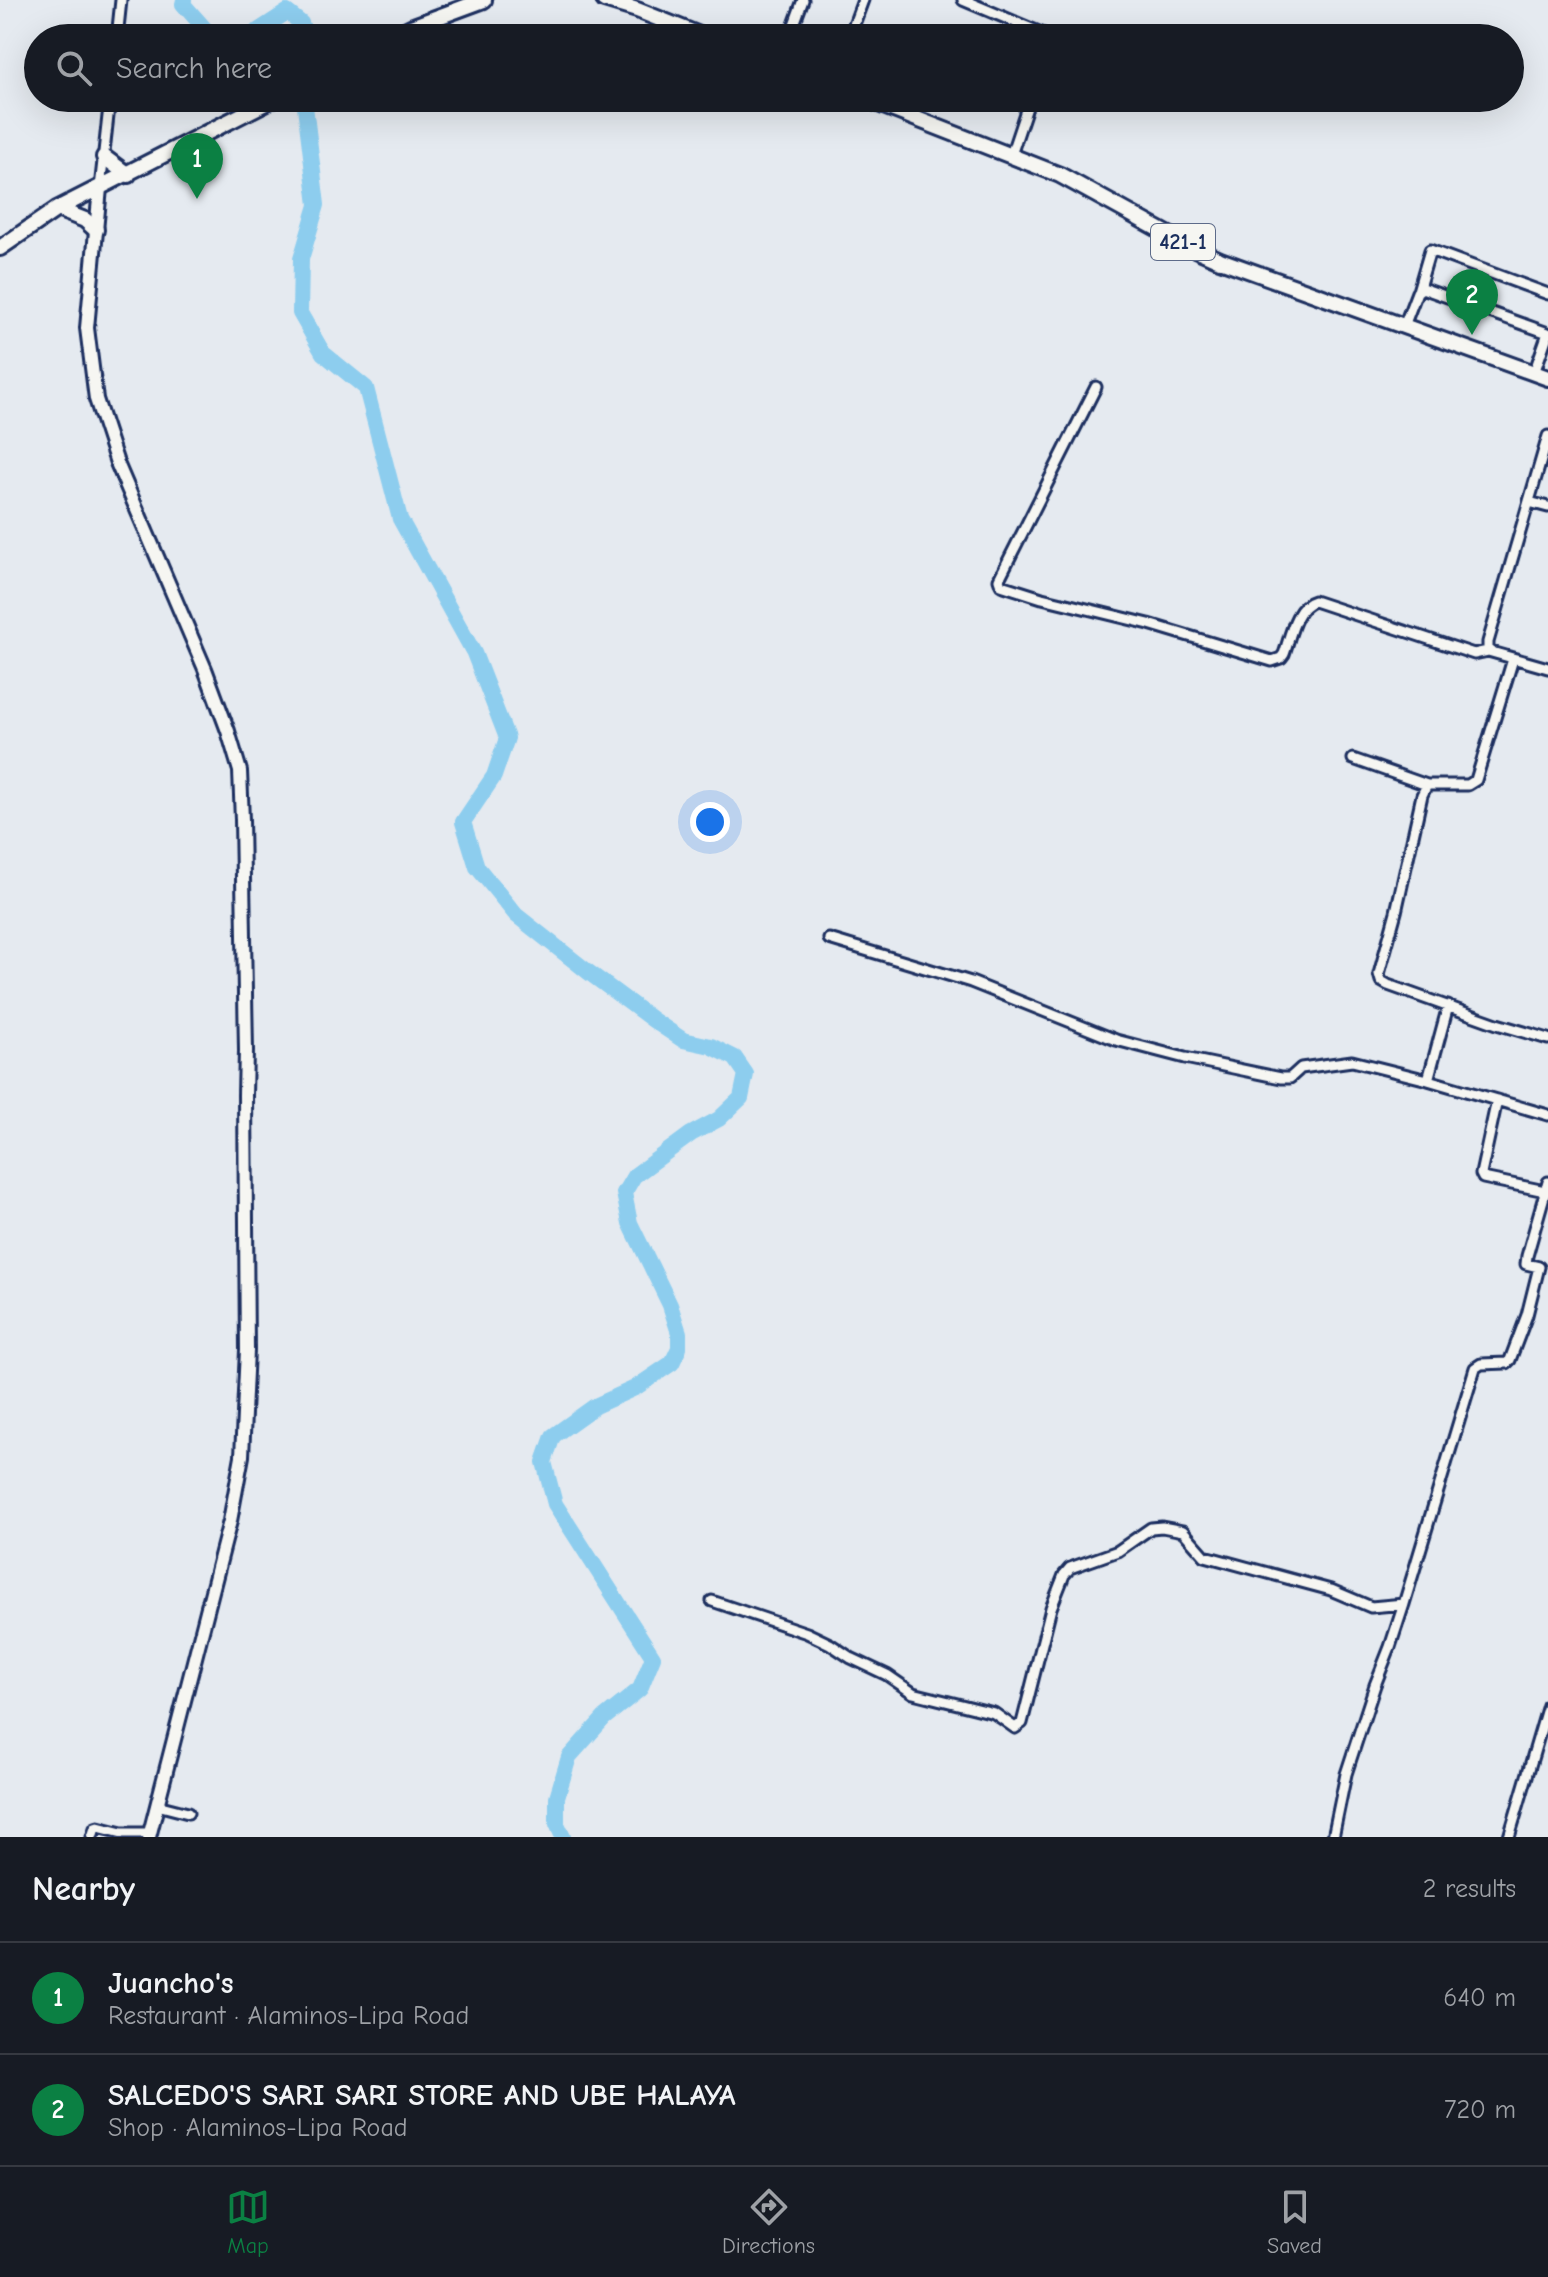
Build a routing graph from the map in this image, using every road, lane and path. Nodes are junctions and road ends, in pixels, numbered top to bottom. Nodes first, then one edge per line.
1 (121, 0) edge
2 (484, 0) edge
3 (604, 0) edge
4 (803, 0) edge
5 (863, 0) edge
6 (963, 0) edge
7 (118, 24) edge
8 (419, 24) edge
9 (672, 24) edge
10 (794, 24) edge
11 (854, 24) edge
12 (1020, 24) edge
13 (109, 112) edge
14 (249, 112) edge
15 (899, 112) edge
16 (1025, 112) edge
17 (1011, 155) junction
18 (104, 157) junction
19 (128, 175) junction
20 (100, 188) junction
21 (57, 209) junction
22 (96, 230) junction
23 (0, 248) edge
24 (1417, 292) junction
25 (1548, 294) edge
26 (1404, 326) junction
27 (1548, 333) edge
28 (1541, 376) edge
29 (1096, 387) dead end
30 (1548, 436) edge
31 (1529, 502) junction
32 (1548, 507) edge
33 (1488, 651) junction
34 (1513, 659) junction
35 (1548, 668) edge
36 (1353, 759) dead end
37 (1427, 785) junction
38 (829, 939) dead end
39 (1448, 1006) junction
40 (1548, 1039) edge
41 (1428, 1080) junction
42 (1497, 1100) junction
43 (1548, 1115) edge
44 (1546, 1186) edge
45 (712, 1601) dead end
46 (1404, 1604) junction
47 (1548, 1705) edge
48 (157, 1805) junction
49 (188, 1813) dead end
50 (150, 1835) edge
51 (92, 1837) edge
52 (1333, 1837) edge
53 (1509, 1837) edge

1 - 7 street
2 - 8 main road
3 - 9 main road
4 - 10 street
5 - 11 street
6 - 12 street
13 - 18 street
14 - 19 main road
15 - 17 main road, 421-1
16 - 17 street
17 - 26 main road, 421-1
18 - 19 main road
18 - 20 street
19 - 20 main road
20 - 21 main road
20 - 22 street
21 - 22 main road
21 - 23 main road
22 - 48 street
24 - 25 street
24 - 26 street
24 - 27 street
26 - 28 main road, 421-1
27 - 28 street
29 - 33 street
30 - 31 street
31 - 32 street
31 - 33 street
33 - 34 street
34 - 35 street
34 - 37 street
36 - 37 street
37 - 39 street
38 - 41 street
39 - 40 street
39 - 41 street
41 - 42 street
42 - 43 street
42 - 44 street
44 - 46 street
45 - 46 street
46 - 52 street
47 - 53 street
48 - 49 street
48 - 50 street
50 - 51 street

